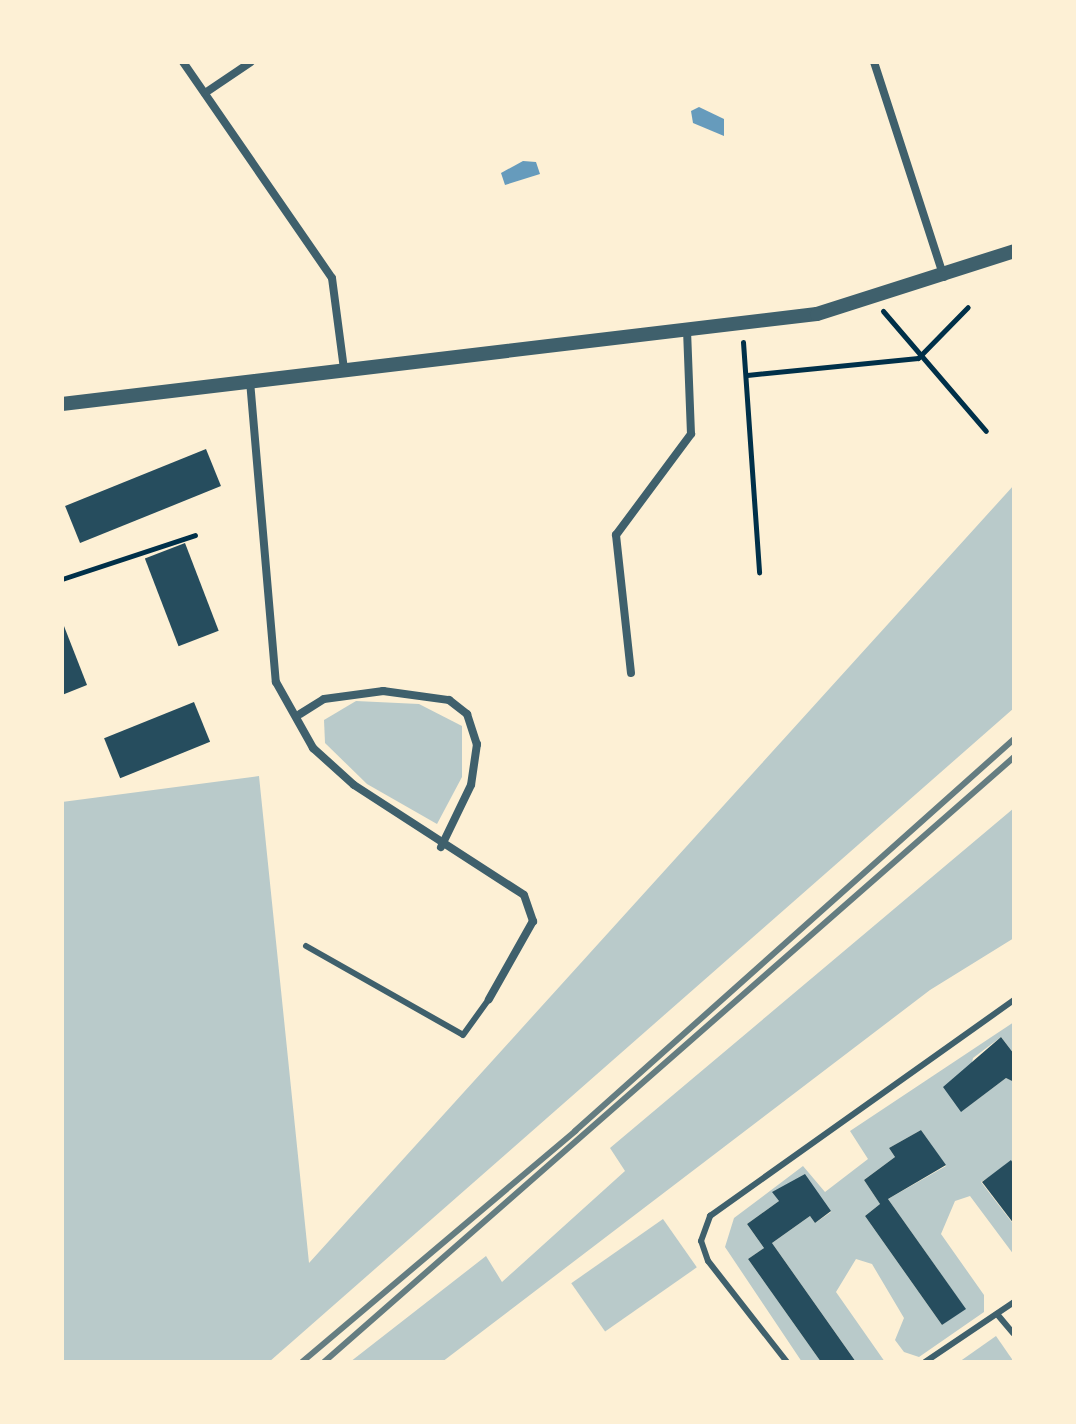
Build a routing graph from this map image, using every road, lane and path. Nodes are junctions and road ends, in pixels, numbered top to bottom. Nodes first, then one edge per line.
1 (183, 62) edge
2 (251, 62) edge
3 (874, 62) edge
4 (205, 93) junction
5 (1014, 251) edge
6 (945, 278) junction
7 (876, 301) junction
8 (968, 307) dead end
9 (741, 325) junction
10 (687, 332) junction
11 (918, 358) junction
12 (344, 369) junction
13 (747, 375) junction
14 (250, 381) junction
15 (62, 404) edge
16 (986, 431) dead end
17 (195, 535) dead end
18 (759, 572) dead end
19 (62, 579) edge
20 (631, 673) dead end
21 (300, 714) junction
22 (441, 847) junction
23 (306, 946) dead end
24 (489, 999) joint
25 (1014, 1000) edge
26 (1014, 1302) edge
27 (997, 1314) junction
28 (1013, 1333) edge
29 (787, 1362) edge
30 (925, 1362) edge

1 - 4 street
2 - 4 street
3 - 6 street
4 - 12 street
5 - 6 street
6 - 7 street
7 - 9 street
7 - 11 path
8 - 11 path
9 - 10 street
9 - 13 path
10 - 12 street
10 - 20 street
11 - 13 path
11 - 16 path
12 - 14 street
13 - 18 path
14 - 15 street
14 - 21 street
17 - 19 path
21 - 22 street
21 - 22 street
22 - 24 street
23 - 24 lane
25 - 29 lane
26 - 27 lane
27 - 28 lane
27 - 30 lane

